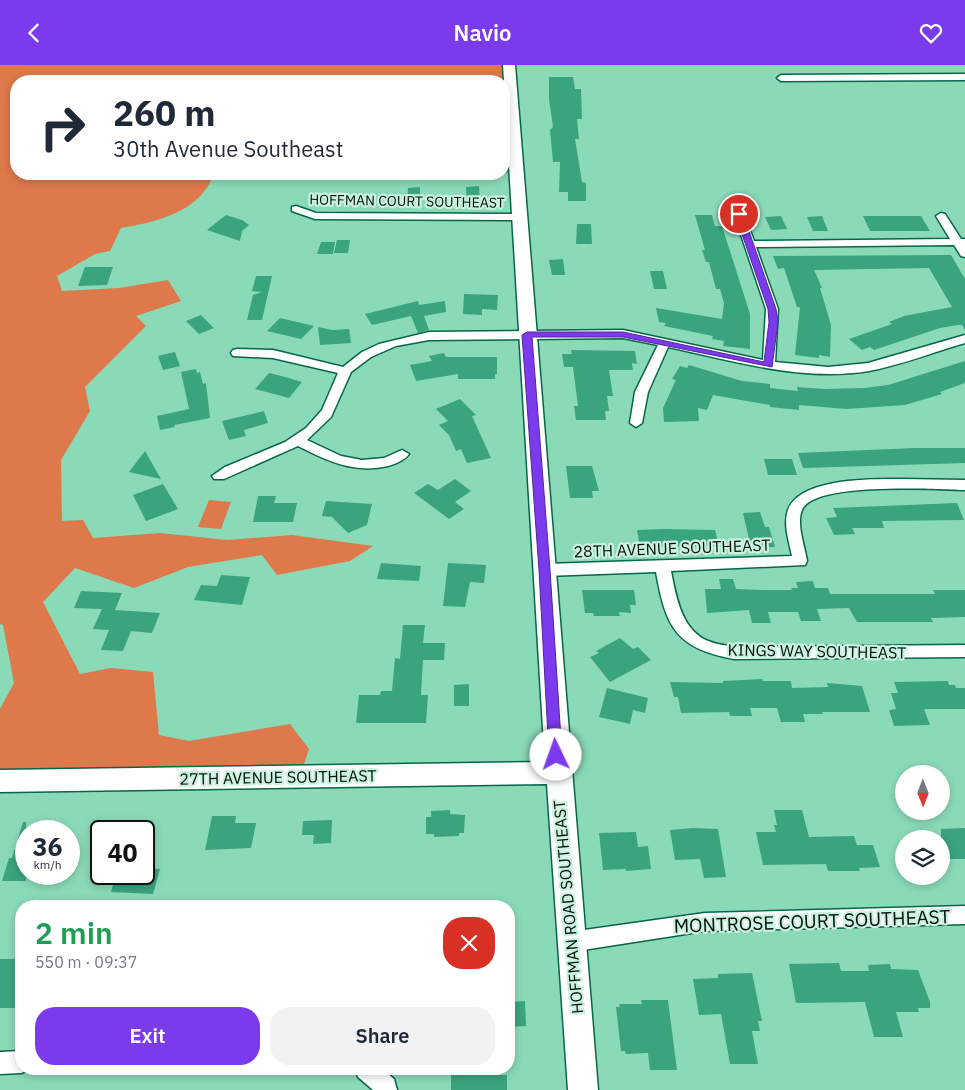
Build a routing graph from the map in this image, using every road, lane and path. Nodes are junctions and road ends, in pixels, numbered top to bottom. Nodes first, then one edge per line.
1 (849, 65) edge
2 (781, 77) dead end
3 (856, 77) junction
4 (965, 77) edge
5 (510, 79) edge
6 (296, 209) dead end
7 (739, 214) dead end
8 (941, 216) dead end
9 (520, 217) junction
10 (961, 242) edge
11 (751, 244) junction
12 (965, 254) edge
13 (527, 335) junction
14 (965, 339) edge
15 (665, 342) junction
16 (237, 353) dead end
17 (768, 365) junction
18 (345, 371) junction
19 (636, 423) dead end
20 (298, 441) junction
21 (402, 454) dead end
22 (219, 476) dead end
23 (965, 485) edge
24 (663, 567) junction
25 (545, 570) junction
26 (965, 651) edge
27 (557, 773) junction
28 (0, 781) edge
29 (965, 915) edge
30 (570, 942) junction
31 (15, 1062) edge
32 (0, 1063) edge
33 (373, 1075) edge
34 (386, 1090) edge
35 (583, 1090) edge

1 - 3 street
2 - 3 street
3 - 4 street
5 - 9 street, HOFFMAN ROAD SOUTHEAST
6 - 9 street, HOFFMAN COURT SOUTHEAST
7 - 11 street
8 - 10 street
9 - 13 street, HOFFMAN ROAD SOUTHEAST
10 - 11 street
10 - 12 street
11 - 17 street
13 - 15 street
13 - 18 street
13 - 25 street, HOFFMAN ROAD SOUTHEAST
14 - 17 street
15 - 17 street
15 - 19 street
16 - 18 street
18 - 20 street
20 - 21 street
20 - 22 street
23 - 24 street, 28TH AVENUE SOUTHEAST
24 - 25 street, 28TH AVENUE SOUTHEAST
24 - 26 street, KINGS WAY SOUTHEAST
25 - 27 street, HOFFMAN ROAD SOUTHEAST
27 - 28 street, 27TH AVENUE SOUTHEAST
27 - 30 street, HOFFMAN ROAD SOUTHEAST
29 - 30 street, MONTROSE COURT SOUTHEAST
30 - 35 street, HOFFMAN ROAD SOUTHEAST
31 - 32 street
33 - 34 street

